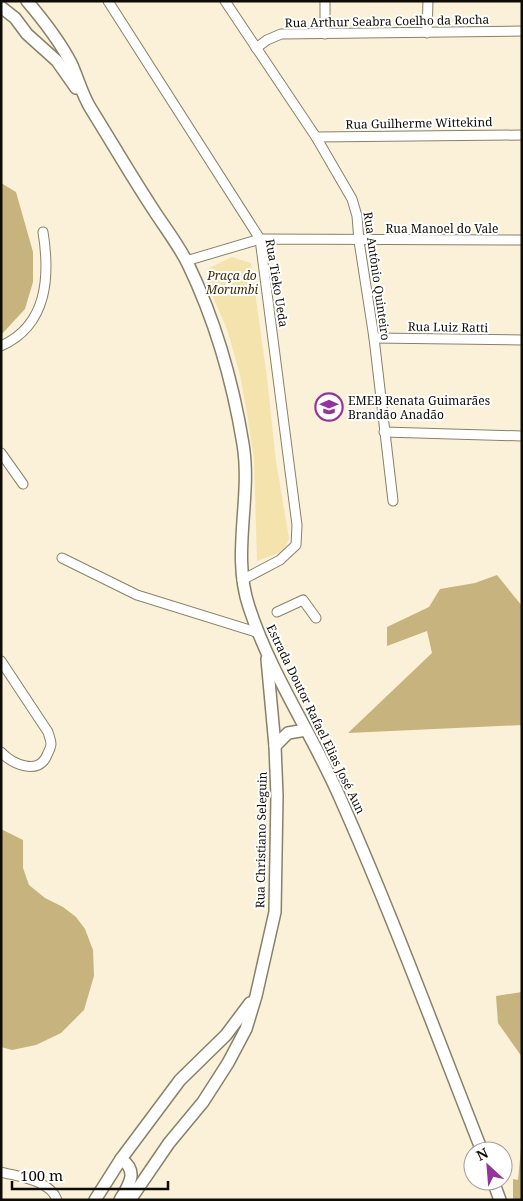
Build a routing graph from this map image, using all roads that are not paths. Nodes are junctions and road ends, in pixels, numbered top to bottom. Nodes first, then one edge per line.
1 (27, 1) edge
2 (108, 1) edge
3 (225, 1) edge
4 (325, 1) edge
5 (428, 1) edge
6 (1, 7) edge
7 (522, 31) edge
8 (427, 33) junction
9 (324, 34) junction
10 (256, 48) junction
11 (87, 102) junction
12 (522, 135) edge
13 (316, 137) junction
14 (43, 232) dead end
15 (260, 240) junction
16 (522, 240) edge
17 (359, 241) junction
18 (186, 261) junction
19 (374, 338) junction
20 (522, 340) edge
21 (1, 346) edge
22 (384, 432) junction
23 (522, 436) edge
24 (1, 453) edge
25 (23, 484) dead end
26 (393, 501) dead end
27 (62, 558) dead end
28 (242, 580) junction
29 (277, 612) dead end
30 (316, 618) dead end
31 (259, 633) junction
32 (266, 652) junction
33 (1, 661) edge
34 (306, 730) junction
35 (275, 746) junction
36 (1, 752) edge
37 (256, 996) junction
38 (478, 1141) edge
39 (121, 1159) junction
40 (1, 1172) edge
41 (57, 1200) edge
42 (95, 1200) edge
43 (120, 1200) edge
44 (130, 1200) edge

1 - 11 main road, Estrada Doutor Rafael Elias José Aun
2 - 15 street, Rua Tieko Ueda
3 - 10 street, Rua Antônio Quinteiro
4 - 9 street
5 - 8 street
6 - 11 main road
7 - 8 street, Rua Arthur Seabra Coelho da Rocha
8 - 9 street, Rua Arthur Seabra Coelho da Rocha
9 - 10 street, Rua Arthur Seabra Coelho da Rocha
10 - 13 street, Rua Antônio Quinteiro
11 - 18 main road, Estrada Doutor Rafael Elias José Aun
12 - 13 street, Rua Guilherme Wittekind
13 - 17 street, Rua Antônio Quinteiro
14 - 21 street
15 - 17 street, Rua Manoel do Vale
15 - 18 street, Rua Manoel do Vale
15 - 28 street, Rua Tieko Ueda
16 - 17 street, Rua Manoel do Vale
17 - 19 street, Rua Antônio Quinteiro
18 - 28 main road, Estrada Doutor Rafael Elias José Aun
19 - 20 street, Rua Luiz Ratti
19 - 22 street, Rua Antônio Quinteiro
22 - 23 street
22 - 26 street, Rua Antônio Quinteiro
24 - 25 street
27 - 31 street
28 - 31 main road, Estrada Doutor Rafael Elias José Aun
29 - 30 street
31 - 32 main road, Estrada Doutor Rafael Elias José Aun
32 - 34 main road, Estrada Doutor Rafael Elias José Aun
32 - 35 main road, Rua Christiano Seleguin
33 - 36 street
34 - 35 main road
34 - 38 main road, Estrada Doutor Rafael Elias José Aun
35 - 37 main road, Rua Christiano Seleguin
37 - 39 main road
37 - 44 main road, Rua Christiano Seleguin
39 - 42 main road
39 - 43 main road
40 - 41 street

